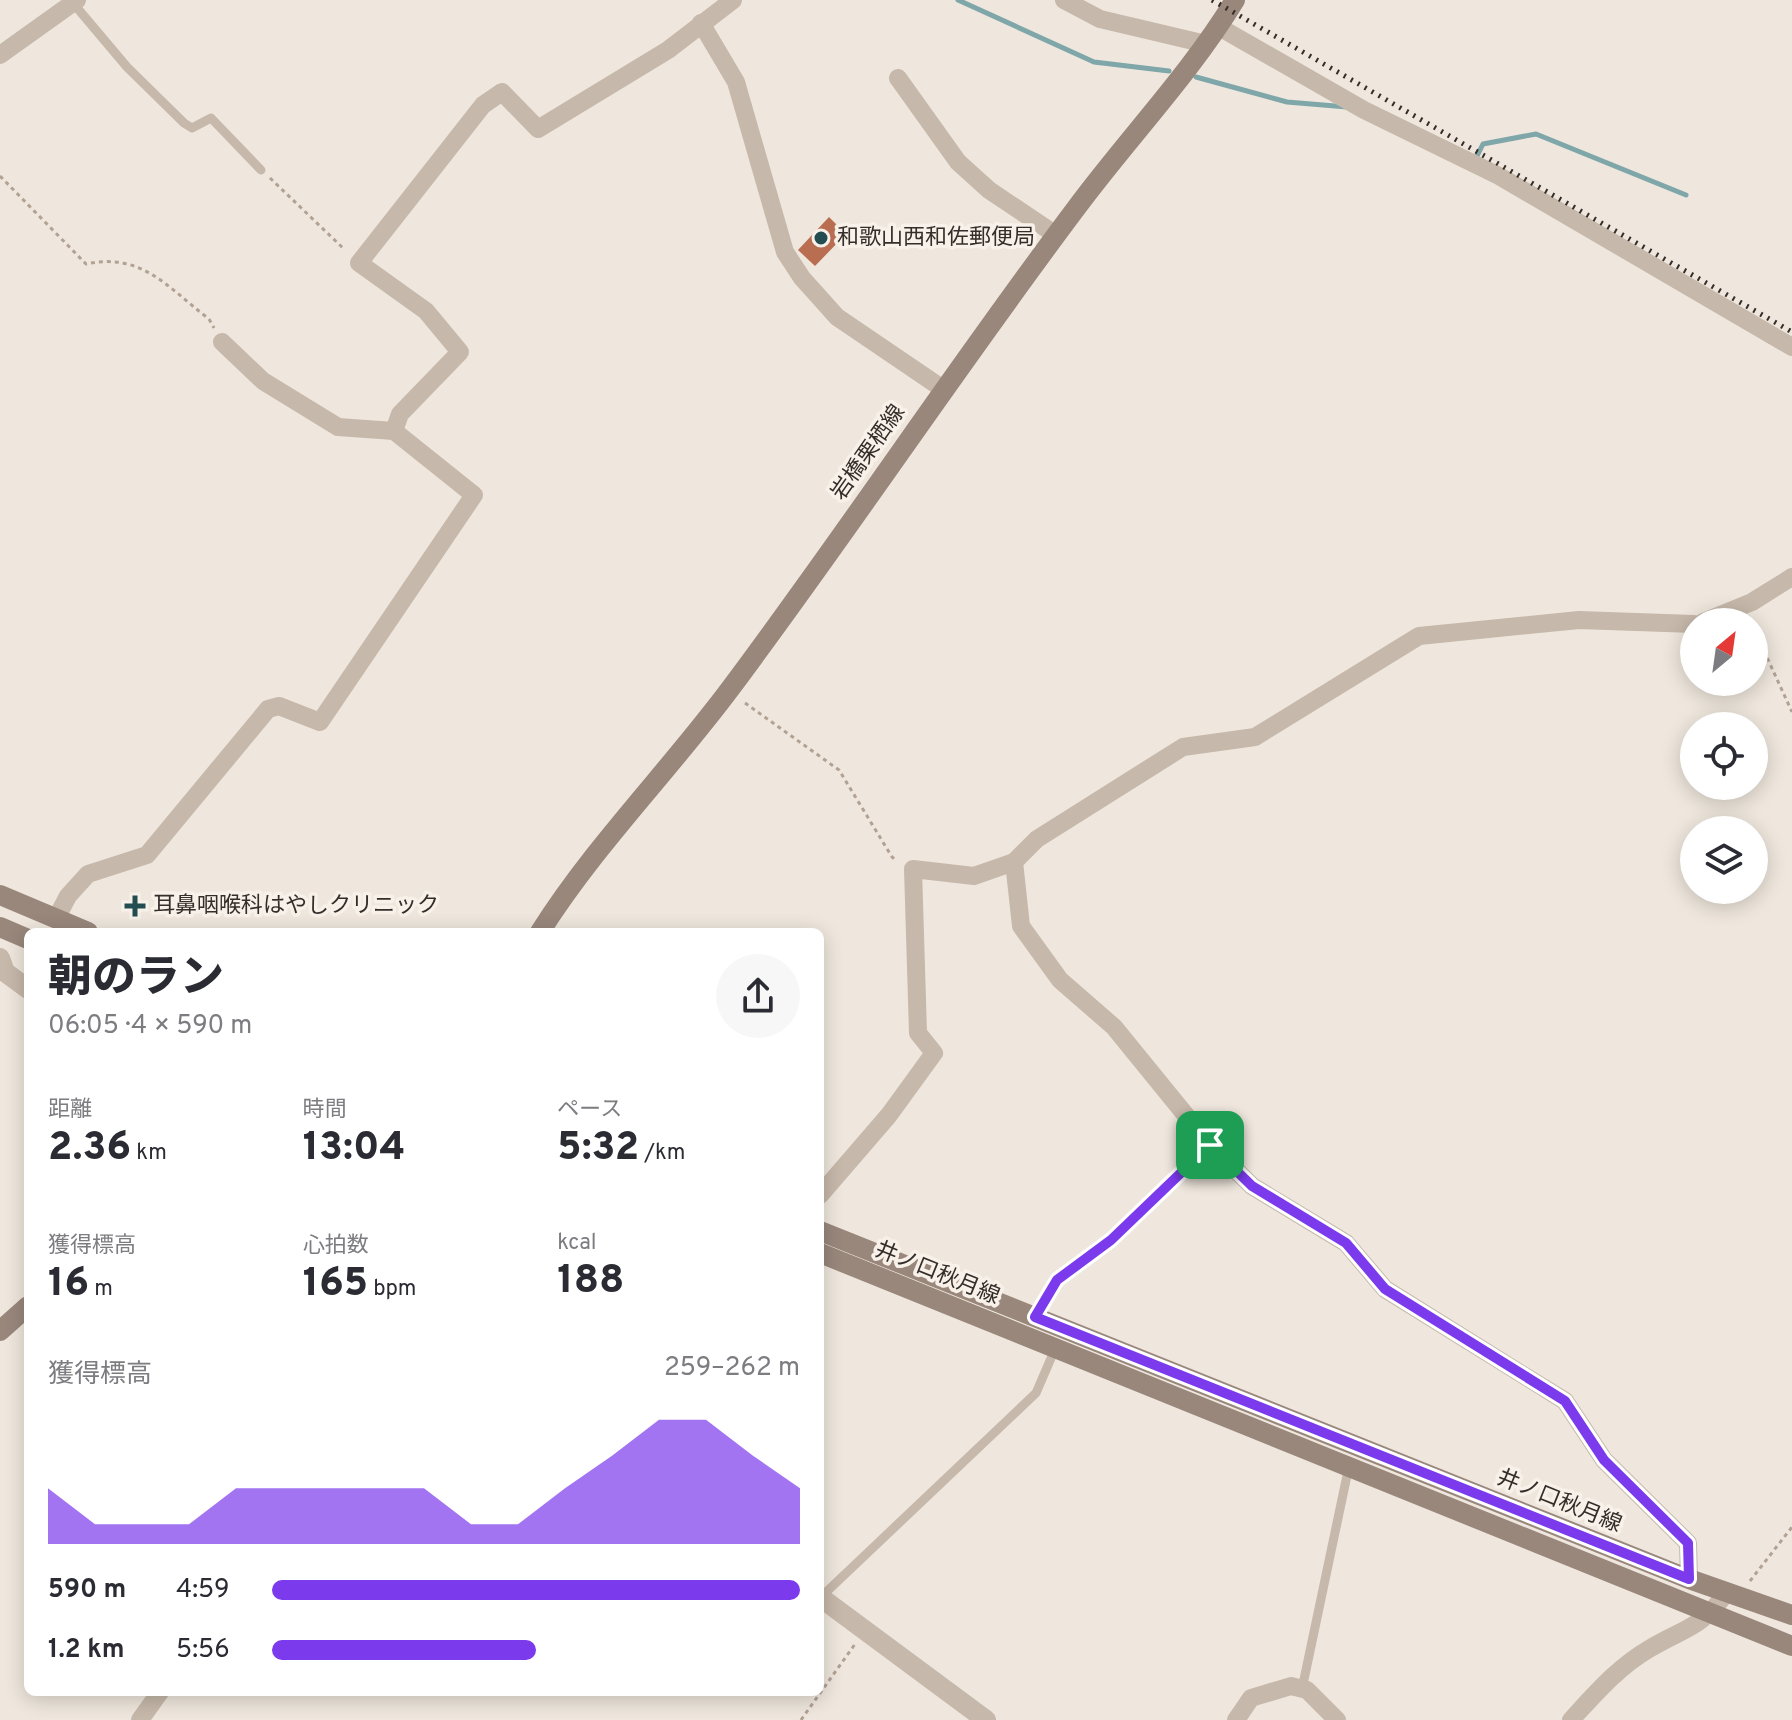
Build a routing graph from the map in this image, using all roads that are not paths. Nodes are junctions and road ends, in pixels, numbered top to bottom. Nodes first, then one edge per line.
1 (733, 0) edge
2 (1064, 0) edge
3 (1235, 0) edge
4 (75, 2) edge
5 (701, 23) junction
6 (1219, 27) junction
7 (1206, 44) junction
8 (0, 55) edge
9 (898, 78) dead end
10 (261, 170) road end
11 (1056, 235) junction
12 (222, 342) road end
13 (1792, 347) edge
14 (943, 389) junction
15 (394, 431) junction
16 (1792, 577) edge
17 (1737, 608) edge
18 (1680, 624) edge
19 (1014, 862) junction
20 (0, 895) edge
21 (56, 919) junction
22 (78, 928) edge
23 (543, 928) edge
24 (4, 929) edge
25 (24, 937) edge
26 (0, 956) edge
27 (24, 986) edge
28 (824, 1190) edge
29 (824, 1233) edge
30 (1111, 1240) road end
31 (824, 1255) edge
32 (24, 1310) edge
33 (1035, 1317) junction
34 (0, 1331) edge
35 (1056, 1348) junction
36 (1349, 1466) junction
37 (1689, 1579) junction
38 (824, 1593) edge
39 (1735, 1594) junction
40 (824, 1600) edge
41 (1710, 1615) junction
42 (1792, 1615) edge
43 (1792, 1646) edge
44 (1302, 1689) junction
45 (157, 1696) edge
46 (140, 1720) edge
47 (986, 1720) edge
48 (1236, 1720) edge
49 (1337, 1720) edge
50 (1571, 1720) edge

1 - 5 street
2 - 7 street
3 - 6 main road, 岩橋栗栖線
4 - 8 street
4 - 10 lane
5 - 14 street
5 - 15 street
6 - 7 main road, 岩橋栗栖線
6 - 13 street
7 - 11 main road, 岩橋栗栖線
9 - 11 street
11 - 14 main road, 岩橋栗栖線
12 - 15 street
14 - 23 main road, 岩橋栗栖線
15 - 21 street
16 - 17 street
18 - 19 street
19 - 28 street
19 - 37 street
20 - 21 main road
21 - 22 main road
24 - 25 main road
24 - 26 street
26 - 27 street
29 - 33 main road, 井ノ口秋月線
30 - 33 lane
31 - 35 main road, 井ノ口秋月線
32 - 34 main road
33 - 37 main road, 井ノ口秋月線
35 - 36 main road, 井ノ口秋月線
35 - 38 lane
36 - 41 main road, 井ノ口秋月線
36 - 44 lane
37 - 39 main road, 井ノ口秋月線
39 - 41 street
39 - 42 main road, 井ノ口秋月線
40 - 47 street
41 - 43 main road, 井ノ口秋月線
41 - 50 street
44 - 48 street
44 - 49 street
45 - 46 street

